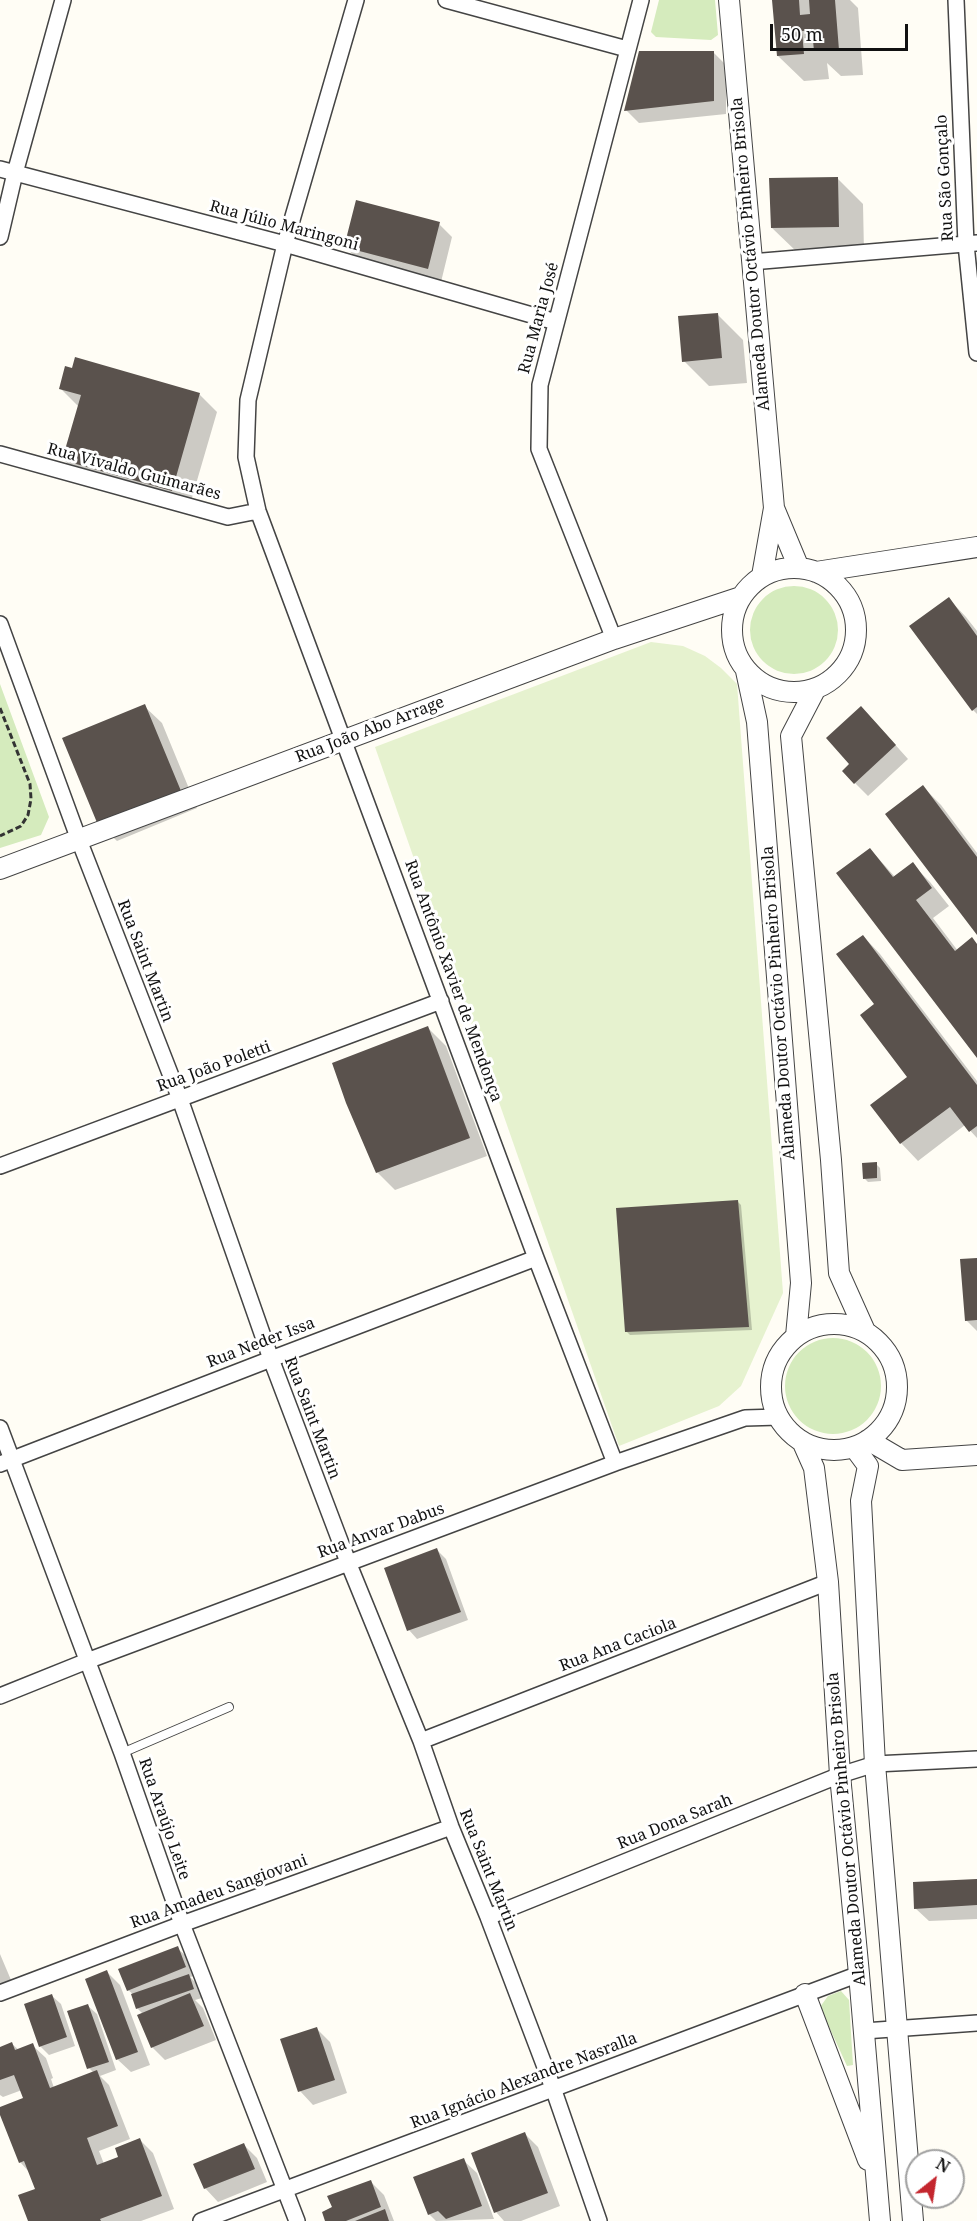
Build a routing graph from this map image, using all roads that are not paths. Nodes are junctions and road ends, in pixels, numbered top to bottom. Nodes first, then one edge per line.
1 (63, 0) edge
2 (356, 0) edge
3 (446, 0) edge
4 (640, 0) edge
5 (729, 0) edge
6 (956, 0) edge
7 (627, 49) junction
8 (8, 171) edge
9 (0, 237) edge
10 (972, 243) edge
11 (285, 244) junction
12 (751, 262) junction
13 (556, 322) junction
14 (977, 353) edge
15 (0, 454) edge
16 (774, 508) junction
17 (258, 511) junction
18 (977, 547) edge
19 (807, 570) junction
20 (762, 576) junction
21 (741, 597) junction
22 (0, 624) edge
23 (614, 639) junction
24 (746, 670) junction
25 (816, 688) junction
26 (345, 740) junction
27 (79, 840) junction
28 (0, 869) edge
29 (441, 1001) junction
30 (180, 1099) junction
31 (0, 1166) edge
32 (536, 1258) junction
33 (865, 1331) junction
34 (796, 1336) junction
35 (271, 1359) junction
36 (779, 1417) junction
37 (0, 1428) edge
38 (802, 1441) junction
39 (861, 1444) junction
40 (977, 1455) edge
41 (6, 1462) edge
42 (615, 1463) junction
43 (348, 1562) junction
44 (828, 1582) junction
45 (87, 1661) junction
46 (0, 1696) edge
47 (229, 1707) dead end
48 (421, 1740) junction
49 (122, 1753) junction
50 (977, 1759) edge
51 (875, 1764) junction
52 (840, 1775) junction
53 (451, 1827) junction
54 (489, 1917) junction
55 (182, 1924) junction
56 (859, 1974) junction
57 (0, 1993) edge
58 (805, 1994) junction
59 (977, 2023) edge
60 (898, 2030) junction
61 (864, 2031) junction
62 (553, 2088) junction
63 (876, 2181) junction
64 (285, 2191) junction
65 (201, 2221) edge
66 (297, 2221) edge
67 (599, 2221) edge
68 (880, 2221) edge
69 (913, 2221) edge

1 - 8 street
2 - 11 street, Rua Antônio Xavier de Mendonça
3 - 7 street
4 - 7 street, Rua Maria José
5 - 12 street, Alameda Doutor Octávio Pinheiro Brisola
6 - 10 street, Rua São Gonçalo
7 - 13 street, Rua Maria José
8 - 9 street
8 - 11 street, Rua Júlio Maringoni
10 - 12 street
10 - 14 street, Rua São Gonçalo
11 - 13 street, Rua Júlio Maringoni
11 - 17 street, Rua Antônio Xavier de Mendonça
12 - 16 street, Alameda Doutor Octávio Pinheiro Brisola
13 - 23 street, Rua Maria José
15 - 17 street, Rua Vivaldo Guimarães
16 - 19 street, Alameda Doutor Octávio Pinheiro Brisola
16 - 20 street, Alameda Doutor Octávio Pinheiro Brisola
17 - 26 street, Rua Antônio Xavier de Mendonça
18 - 19 street
19 - 20 street
19 - 25 street, Alameda Doutor Octávio Pinheiro Brisola
20 - 21 street, Alameda Doutor Octávio Pinheiro Brisola
21 - 23 street, Rua João Abo Arrage
21 - 24 street, Alameda Doutor Octávio Pinheiro Brisola
22 - 27 street, Rua Saint Martin
23 - 26 street, Rua João Abo Arrage
24 - 25 street, Alameda Doutor Octávio Pinheiro Brisola
24 - 34 street, Alameda Doutor Octávio Pinheiro Brisola
25 - 33 street, Alameda Doutor Octávio Pinheiro Brisola
26 - 27 street, Rua João Abo Arrage
26 - 29 street, Rua Antônio Xavier de Mendonça
27 - 28 street, Rua João Abo Arrage
27 - 30 street, Rua Saint Martin
29 - 30 street, Rua João Poletti
29 - 32 street, Rua Antônio Xavier de Mendonça
30 - 31 street, Rua João Poletti
30 - 35 street, Rua Saint Martin
32 - 35 street, Rua Neder Issa
32 - 42 street, Rua Antônio Xavier de Mendonça
33 - 34 street
33 - 39 street, Alameda Doutor Octávio Pinheiro Brisola
34 - 36 street
35 - 41 street, Rua Neder Issa
35 - 43 street, Rua Saint Martin
36 - 38 street, Alameda Doutor Octávio Pinheiro Brisola
36 - 42 street, Rua Anvar Dabus
37 - 41 street, Rua Araújo Leite
38 - 39 street, Alameda Doutor Octávio Pinheiro Brisola
38 - 44 street, Alameda Doutor Octávio Pinheiro Brisola
39 - 40 street
39 - 51 street, Alameda Doutor Octávio Pinheiro Brisola
41 - 45 street, Rua Araújo Leite
42 - 43 street, Rua Anvar Dabus
43 - 45 street, Rua Anvar Dabus
43 - 48 street, Rua Saint Martin
44 - 48 street, Rua Ana Caciola
44 - 52 street, Alameda Doutor Octávio Pinheiro Brisola
45 - 46 street, Rua Anvar Dabus
45 - 49 street, Rua Araújo Leite
47 - 49 lane
48 - 53 street, Rua Saint Martin
49 - 55 street, Rua Araújo Leite
50 - 51 street, Rua Dona Sarah
51 - 52 street, Rua Dona Sarah
51 - 60 street, Alameda Doutor Octávio Pinheiro Brisola
52 - 54 street, Rua Dona Sarah
52 - 56 street, Alameda Doutor Octávio Pinheiro Brisola
53 - 54 street, Rua Saint Martin
53 - 55 street, Rua Amadeu Sangiovani
54 - 62 street, Rua Saint Martin
55 - 57 street, Rua Amadeu Sangiovani
55 - 64 street, Rua Araújo Leite
56 - 58 street, Rua Ignácio Alexandre Nasralla
56 - 61 street, Alameda Doutor Octávio Pinheiro Brisola
58 - 62 street, Rua Ignácio Alexandre Nasralla
58 - 63 street
59 - 60 street
60 - 61 street
60 - 69 street, Alameda Doutor Octávio Pinheiro Brisola
61 - 63 street, Alameda Doutor Octávio Pinheiro Brisola
62 - 64 street, Rua Ignácio Alexandre Nasralla
62 - 67 street, Rua Saint Martin
63 - 68 street, Alameda Doutor Octávio Pinheiro Brisola
64 - 65 street, Rua Ignácio Alexandre Nasralla
64 - 66 street, Rua Araújo Leite

